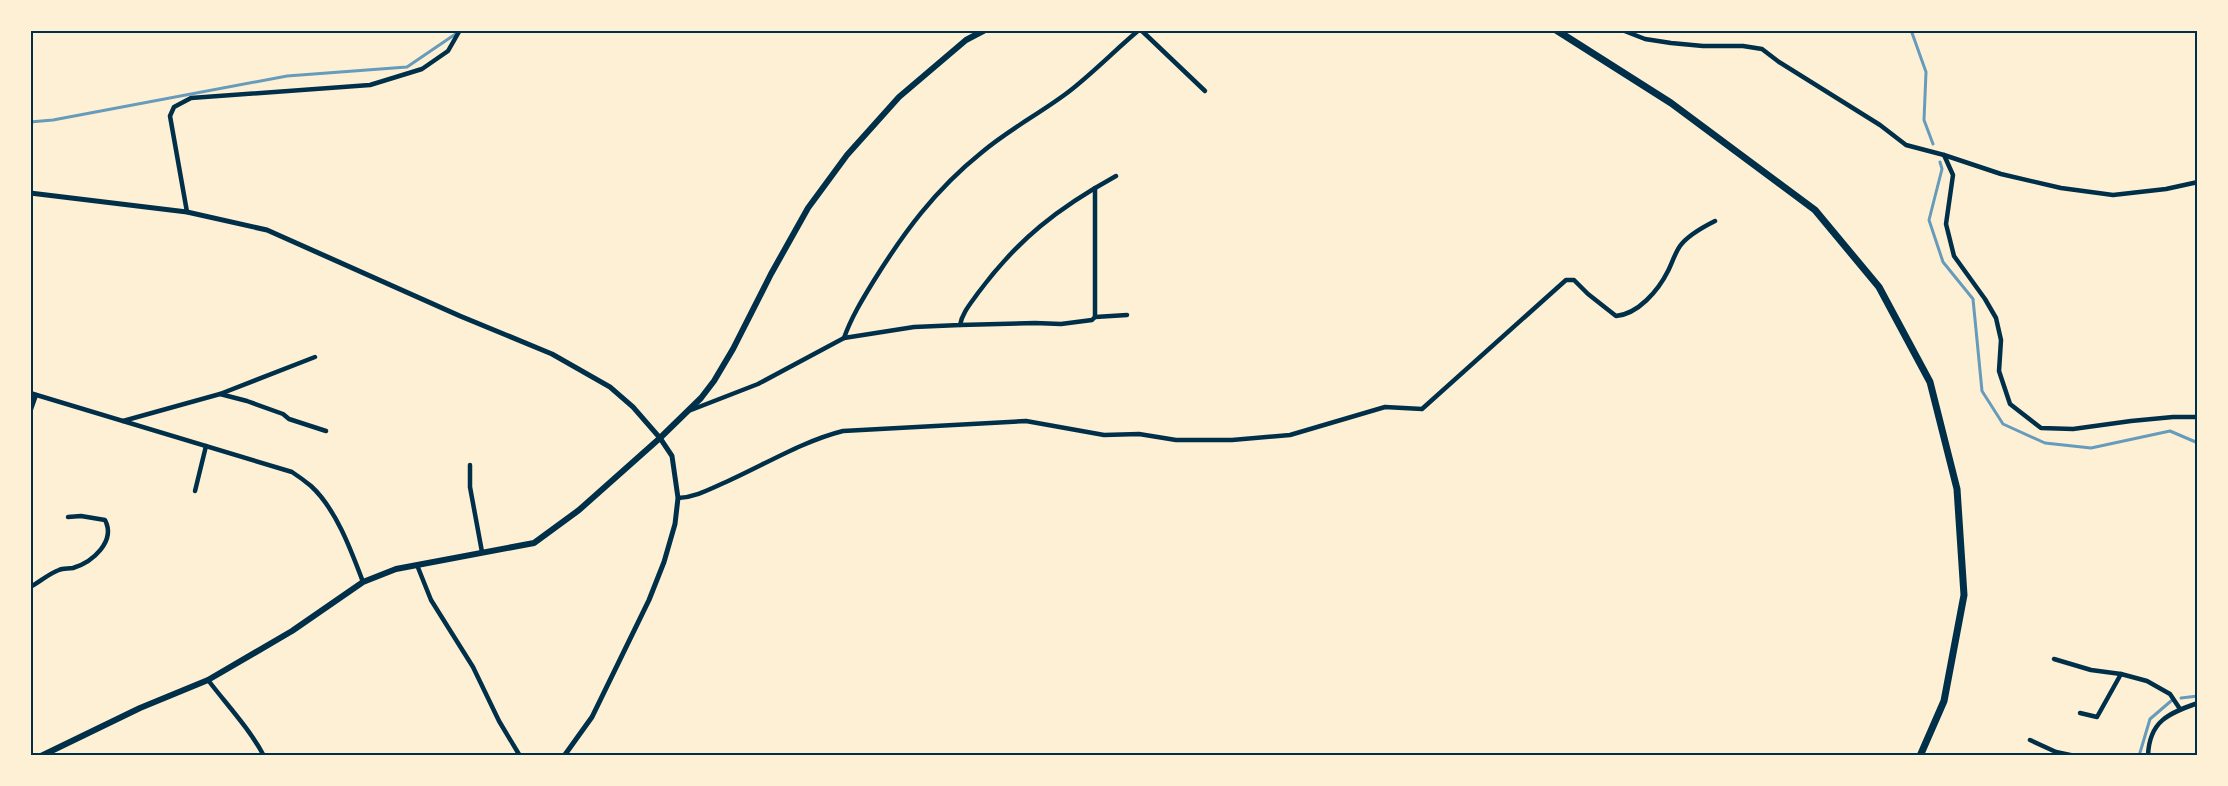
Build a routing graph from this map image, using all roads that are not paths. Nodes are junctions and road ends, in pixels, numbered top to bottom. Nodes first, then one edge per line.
1 (460, 30) edge
2 (985, 30) edge
3 (1140, 30) edge
4 (1556, 30) edge
5 (1622, 30) edge
6 (1205, 91) dead end
7 (1944, 155) junction
8 (1116, 176) dead end
9 (2198, 182) edge
10 (1095, 188) junction
11 (30, 193) edge
12 (187, 212) junction
13 (1715, 221) dead end
14 (1127, 315) dead end
15 (1095, 317) junction
16 (960, 325) junction
17 (844, 338) junction
18 (315, 357) dead end
19 (33, 394) edge
20 (220, 394) junction
21 (688, 411) junction
22 (30, 412) edge
23 (2198, 417) edge
24 (120, 422) junction
25 (326, 431) dead end
26 (660, 438) junction
27 (206, 446) junction
28 (470, 465) dead end
29 (195, 491) dead end
30 (678, 498) junction
31 (68, 517) dead end
32 (482, 552) junction
33 (417, 565) junction
34 (363, 582) junction
35 (30, 587) edge
36 (2054, 660) dead end
37 (2121, 674) junction
38 (208, 680) junction
39 (2198, 703) edge
40 (2180, 709) junction
41 (2079, 713) dead end
42 (2030, 740) dead end
43 (41, 756) edge
44 (264, 756) edge
45 (520, 756) edge
46 (564, 756) edge
47 (1920, 756) edge
48 (2075, 756) edge
49 (2148, 756) edge

1 - 12 street
2 - 21 main road
3 - 6 street
3 - 17 street
4 - 47 main road
5 - 7 street
7 - 9 street
7 - 23 street
8 - 10 street
10 - 15 street
10 - 16 street
11 - 12 street
12 - 26 street
13 - 30 street
14 - 15 street
15 - 16 street
16 - 17 street
17 - 21 street
18 - 20 street
19 - 22 street
19 - 24 street
20 - 24 street
20 - 25 street
21 - 26 main road
24 - 27 street
26 - 30 street
26 - 32 main road
27 - 29 street
27 - 34 street
28 - 32 street
30 - 46 street
31 - 35 street
32 - 33 main road
33 - 34 main road
33 - 45 street
34 - 38 main road
36 - 37 street
37 - 40 street
37 - 41 street
38 - 43 main road
38 - 44 street
39 - 40 street
40 - 49 street
42 - 48 street

